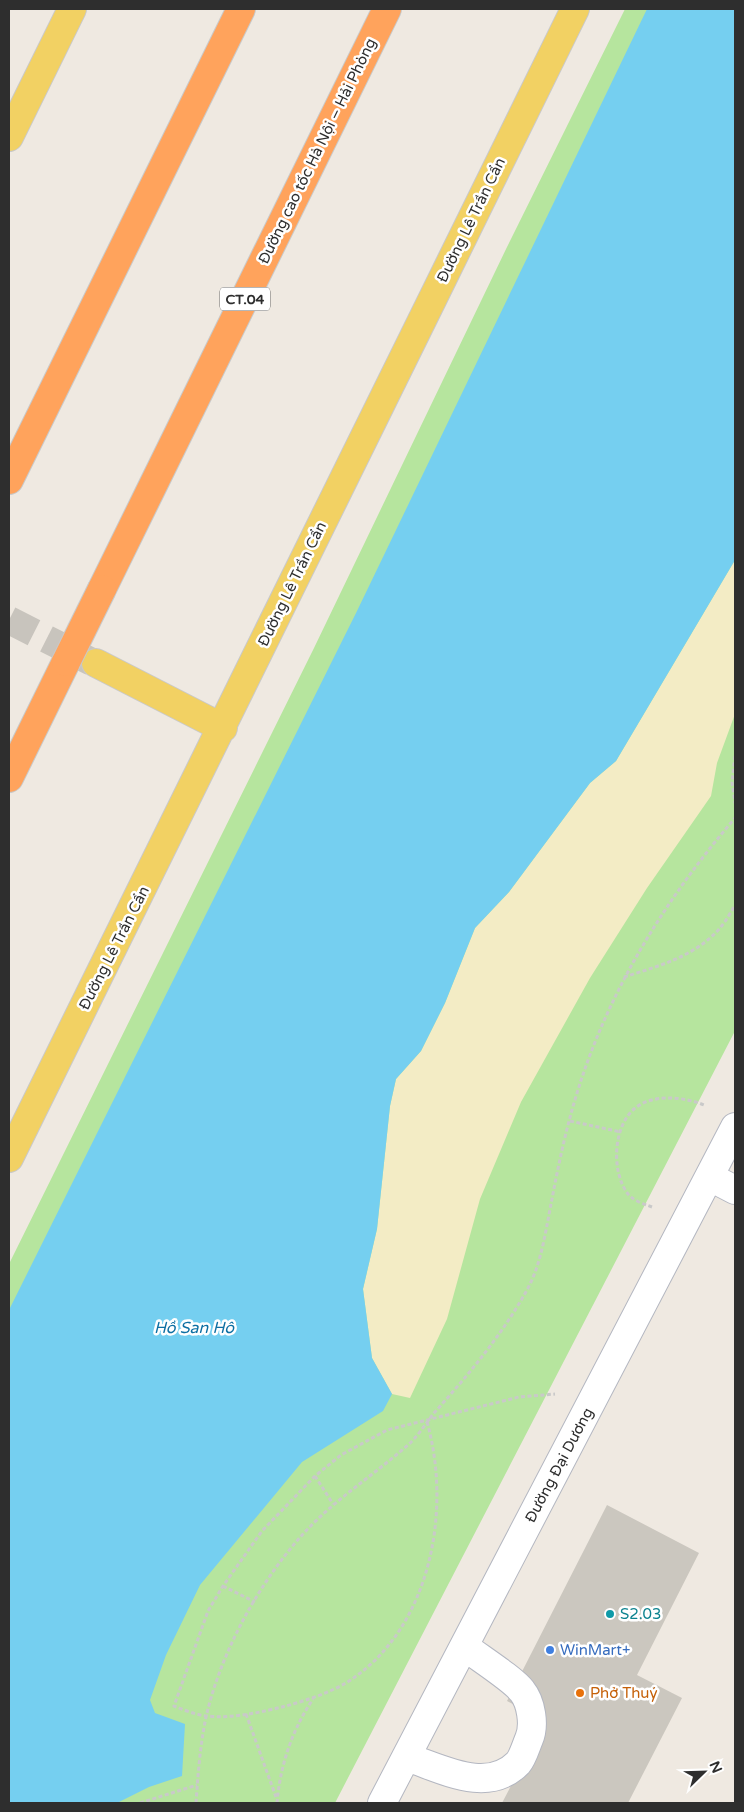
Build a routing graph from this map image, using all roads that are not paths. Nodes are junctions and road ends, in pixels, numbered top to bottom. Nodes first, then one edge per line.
1 (72, 9) edge
2 (241, 9) edge
3 (387, 9) edge
4 (575, 9) edge
5 (9, 137) edge
6 (9, 480) edge
7 (96, 663) tunnel mouth
8 (223, 728) junction
9 (9, 778) edge
10 (735, 1127) edge
11 (9, 1158) edge
12 (710, 1177) junction
13 (735, 1190) edge
14 (464, 1646) junction
15 (406, 1756) junction
16 (382, 1803) edge

1 - 5 main road
2 - 6 highway
3 - 9 highway, Đường cao tốc Hà Nội – Hải Phòng / CT.04, bridge
4 - 8 main road, Đường Lê Trần Cẩn
7 - 8 main road
8 - 11 main road, Đường Lê Trần Cẩn
10 - 12 street, Đường Đại Dương
12 - 13 street
12 - 14 street, Đường Đại Dương
14 - 15 street, Đường Đại Dương
14 - 15 street
15 - 16 street, Đường Đại Dương

